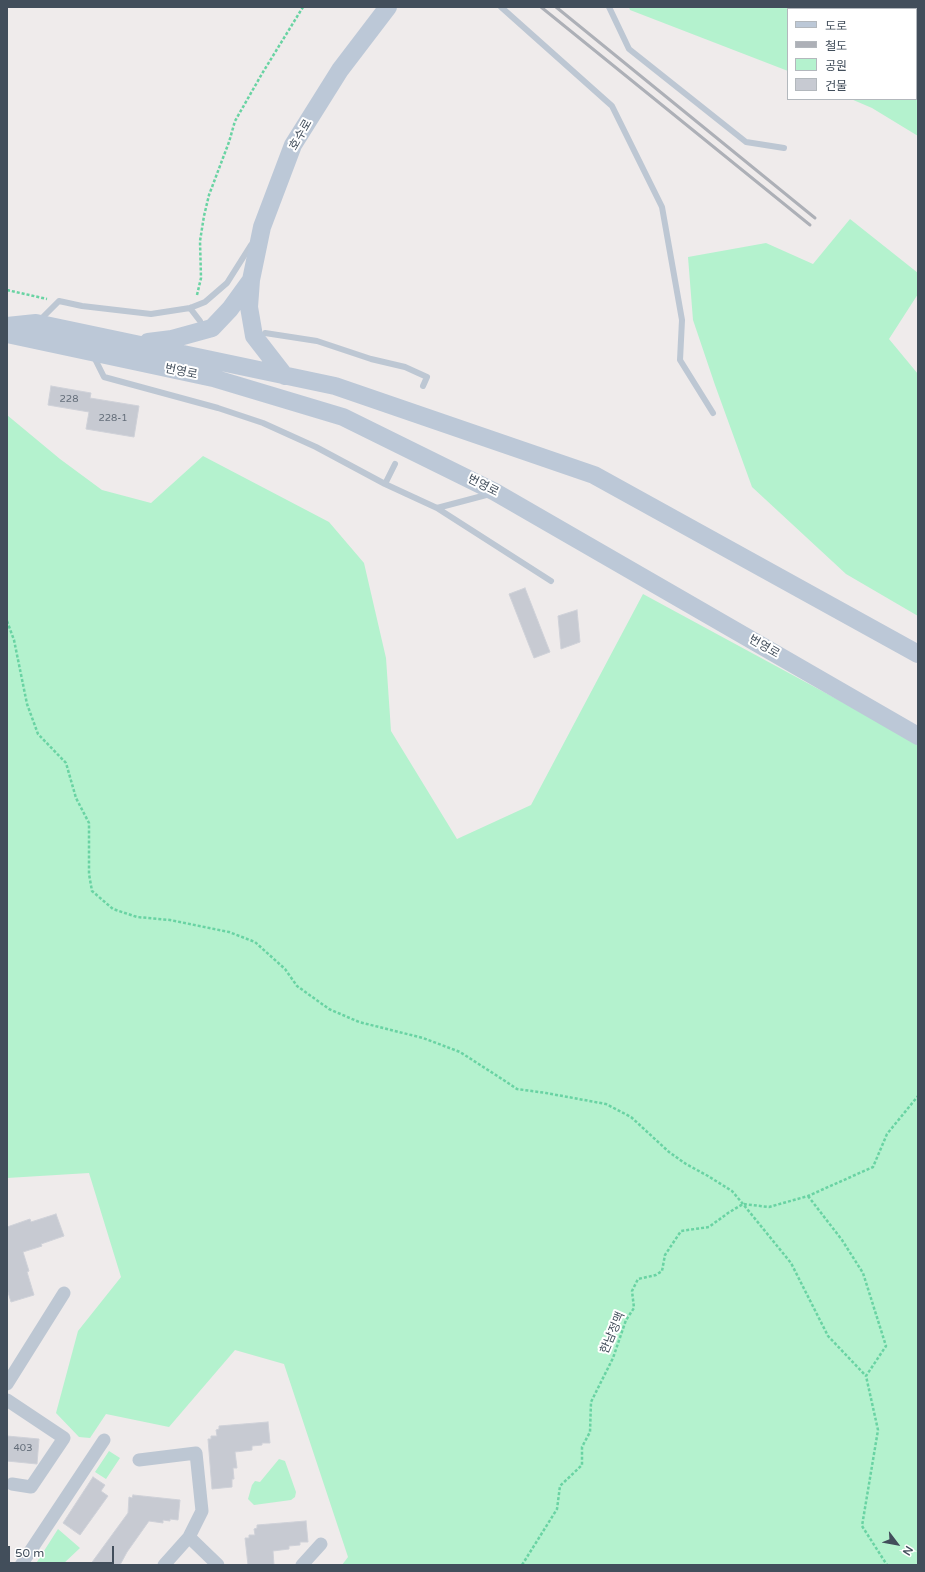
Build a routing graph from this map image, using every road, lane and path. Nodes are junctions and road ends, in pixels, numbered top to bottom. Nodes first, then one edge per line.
1 (303, 7) edge
2 (388, 7) edge
3 (501, 7) edge
4 (609, 7) edge
5 (784, 148) dead end
6 (262, 227) junction
7 (251, 280) junction
8 (7, 290) edge
9 (59, 301) junction
10 (190, 308) junction
11 (200, 320) dead end
12 (36, 323) junction
13 (7, 326) edge
14 (265, 333) dead end
15 (7, 334) edge
16 (135, 344) junction
17 (93, 353) junction
18 (286, 376) junction
19 (423, 386) dead end
20 (713, 413) dead end
21 (395, 464) dead end
22 (385, 484) junction
23 (495, 492) junction
24 (437, 508) junction
25 (551, 581) dead end
26 (7, 621) edge
27 (918, 654) edge
28 (918, 736) edge
29 (918, 1096) edge
30 (808, 1196) junction
31 (744, 1204) junction
32 (64, 1293) dead end
33 (866, 1376) junction
34 (7, 1384) edge
35 (7, 1400) edge
36 (104, 1440) dead end
37 (139, 1460) dead end
38 (12, 1484) dead end
39 (189, 1537) junction
40 (320, 1544) dead end
41 (21, 1565) edge
42 (164, 1565) edge
43 (218, 1565) edge
44 (302, 1565) edge
45 (522, 1565) edge
46 (887, 1565) edge

1 - 10 path
2 - 6 street, 호수로
3 - 20 lane
4 - 5 lane
6 - 7 street, 호수로
6 - 10 lane
7 - 16 street, 호수로
7 - 18 street, 호수로
8 - 9 path
9 - 10 lane
9 - 12 lane
10 - 11 lane
12 - 13 street, 번영로
12 - 16 street, 번영로
14 - 19 lane
15 - 17 street, 번영로
16 - 18 street, 번영로
17 - 22 lane
17 - 23 street, 번영로
18 - 27 street, 번영로
21 - 22 lane
22 - 24 lane
23 - 24 lane
23 - 28 street, 번영로
24 - 25 lane
26 - 31 path
29 - 30 path
30 - 31 path
30 - 33 path
31 - 33 path
31 - 45 path, 한남정맥
32 - 34 street
33 - 46 path
35 - 38 street
36 - 41 street
37 - 39 street
39 - 42 street
39 - 43 street
40 - 44 street

